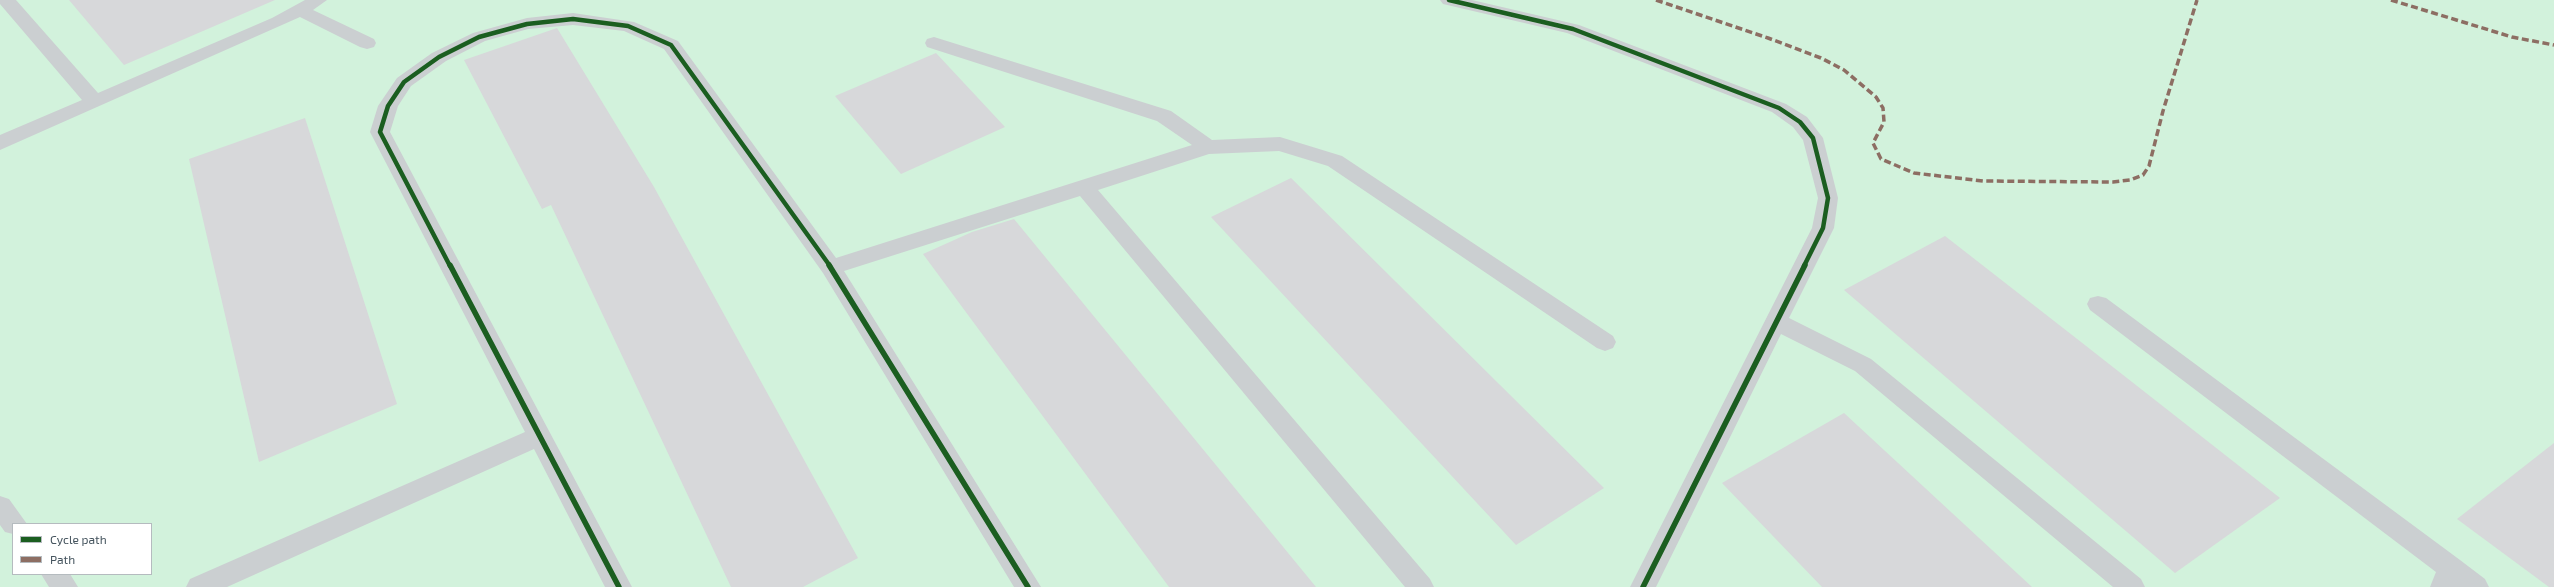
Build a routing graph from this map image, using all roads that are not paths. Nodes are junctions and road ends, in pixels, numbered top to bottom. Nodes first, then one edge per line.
1 (6, 0) edge
2 (318, 0) edge
3 (1449, 0) edge
4 (301, 11) junction
5 (367, 43) dead end
6 (934, 43) dead end
7 (94, 100) junction
8 (0, 143) edge
9 (1208, 147) junction
10 (1084, 187) junction
11 (831, 267) junction
12 (2098, 304) dead end
13 (1776, 321) junction
14 (1605, 342) dead end
15 (538, 437) junction
16 (0, 507) edge
17 (13, 523) edge
18 (55, 575) edge
19 (2447, 578) edge
20 (65, 587) edge
21 (199, 587) edge
22 (619, 587) edge
23 (1028, 587) edge
24 (1421, 587) edge
25 (1643, 587) edge
26 (2132, 587) edge
27 (2476, 587) edge

1 - 7 street
2 - 4 street
3 - 13 street
4 - 5 street
4 - 7 street
6 - 9 street
7 - 8 street
9 - 10 street
9 - 14 street
10 - 11 street
10 - 24 street
11 - 15 street
11 - 23 street
12 - 19 street
13 - 25 street
13 - 26 street
15 - 21 street
15 - 22 street
16 - 17 street
18 - 20 street
19 - 27 street

